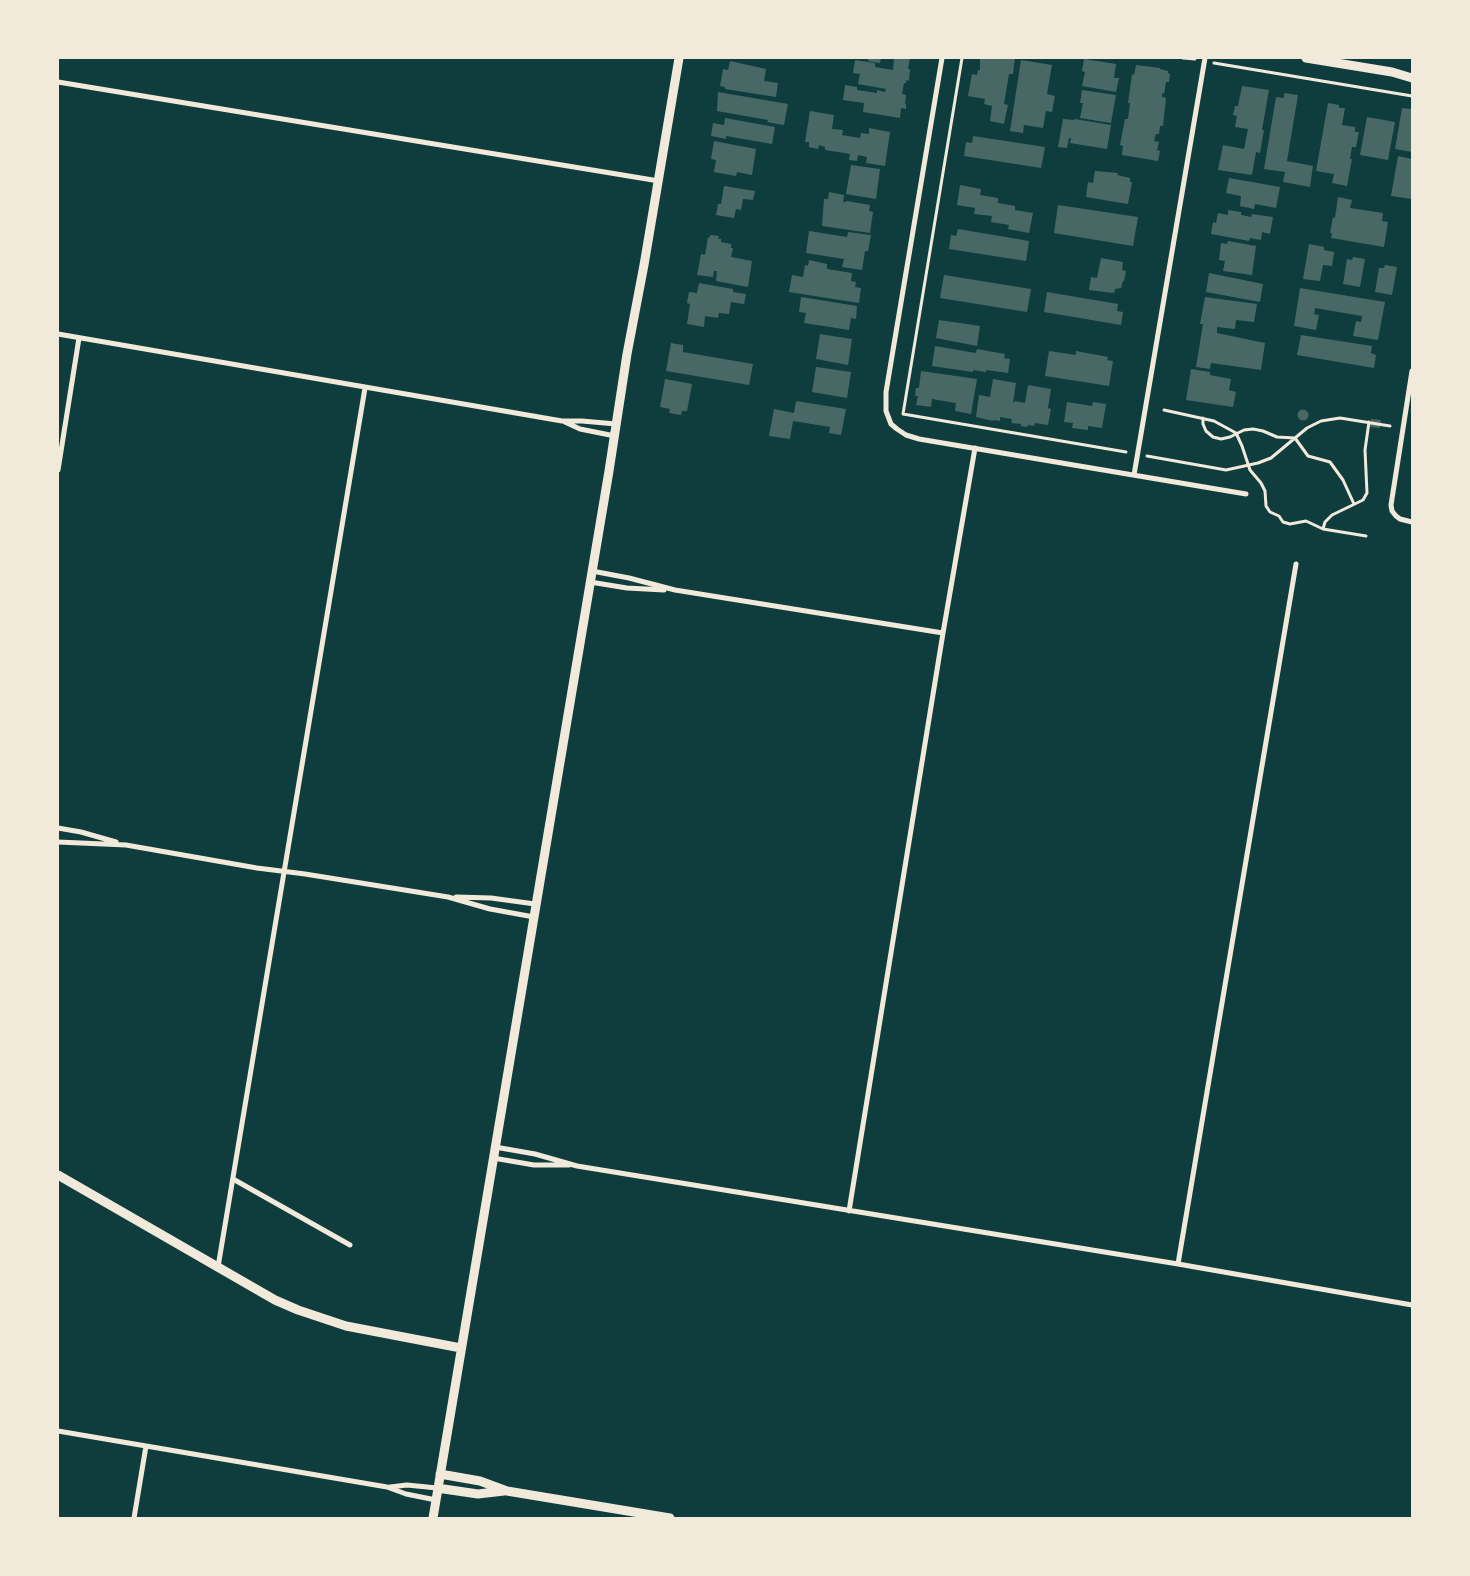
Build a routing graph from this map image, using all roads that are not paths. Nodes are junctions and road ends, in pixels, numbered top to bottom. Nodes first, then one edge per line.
1 (679, 58) edge
2 (942, 58) edge
3 (1306, 58) edge
4 (1204, 59) edge
5 (1392, 72) junction
6 (1412, 73) edge
7 (1412, 78) edge
8 (58, 82) edge
9 (659, 181) junction
10 (58, 334) edge
11 (79, 338) junction
12 (1412, 371) edge
13 (365, 388) junction
14 (562, 421) junction
15 (616, 424) junction
16 (614, 436) junction
17 (975, 448) junction
18 (58, 470) edge
19 (1134, 475) junction
20 (1246, 494) dead end
21 (1412, 522) edge
22 (1296, 564) dead end
23 (592, 571) junction
24 (590, 582) junction
25 (675, 590) junction
26 (942, 632) junction
27 (58, 828) edge
28 (58, 842) edge
29 (126, 845) junction
30 (285, 872) junction
31 (448, 897) junction
32 (536, 904) junction
33 (534, 917) junction
34 (495, 1147) junction
35 (493, 1158) junction
36 (577, 1166) junction
37 (58, 1175) edge
38 (233, 1179) junction
39 (848, 1210) junction
40 (350, 1245) dead end
41 (1178, 1264) junction
42 (218, 1267) junction
43 (1412, 1305) edge
44 (461, 1348) junction
45 (58, 1431) edge
46 (146, 1446) junction
47 (440, 1474) junction
48 (387, 1487) junction
49 (438, 1488) junction
50 (507, 1491) junction
51 (436, 1500) junction
52 (134, 1518) edge
53 (432, 1518) edge
54 (670, 1518) edge

1 - 9 street
2 - 17 street
3 - 5 street
4 - 19 street
5 - 6 street
5 - 7 street
8 - 9 street
9 - 15 street
10 - 11 street
11 - 13 street
11 - 18 street
12 - 21 street
13 - 14 street
13 - 30 street
14 - 15 street
14 - 16 street
15 - 16 street
16 - 23 street
17 - 19 street
17 - 26 street
19 - 20 street
22 - 41 street
23 - 24 street
23 - 25 street
24 - 25 street
24 - 32 street
25 - 26 street
26 - 39 street
27 - 29 street
28 - 29 street
29 - 30 street
30 - 31 street
30 - 38 street
31 - 32 street
31 - 33 street
32 - 33 street
33 - 34 street
34 - 35 street
34 - 36 street
35 - 36 street
35 - 44 street
36 - 39 street
37 - 42 street
38 - 40 street
38 - 42 street
39 - 41 street
41 - 43 street
42 - 44 street
44 - 47 street
45 - 46 street
46 - 48 street
46 - 52 street
47 - 49 street
47 - 50 street
48 - 49 street
48 - 51 street
49 - 50 street
49 - 51 street
50 - 54 street
51 - 53 street

